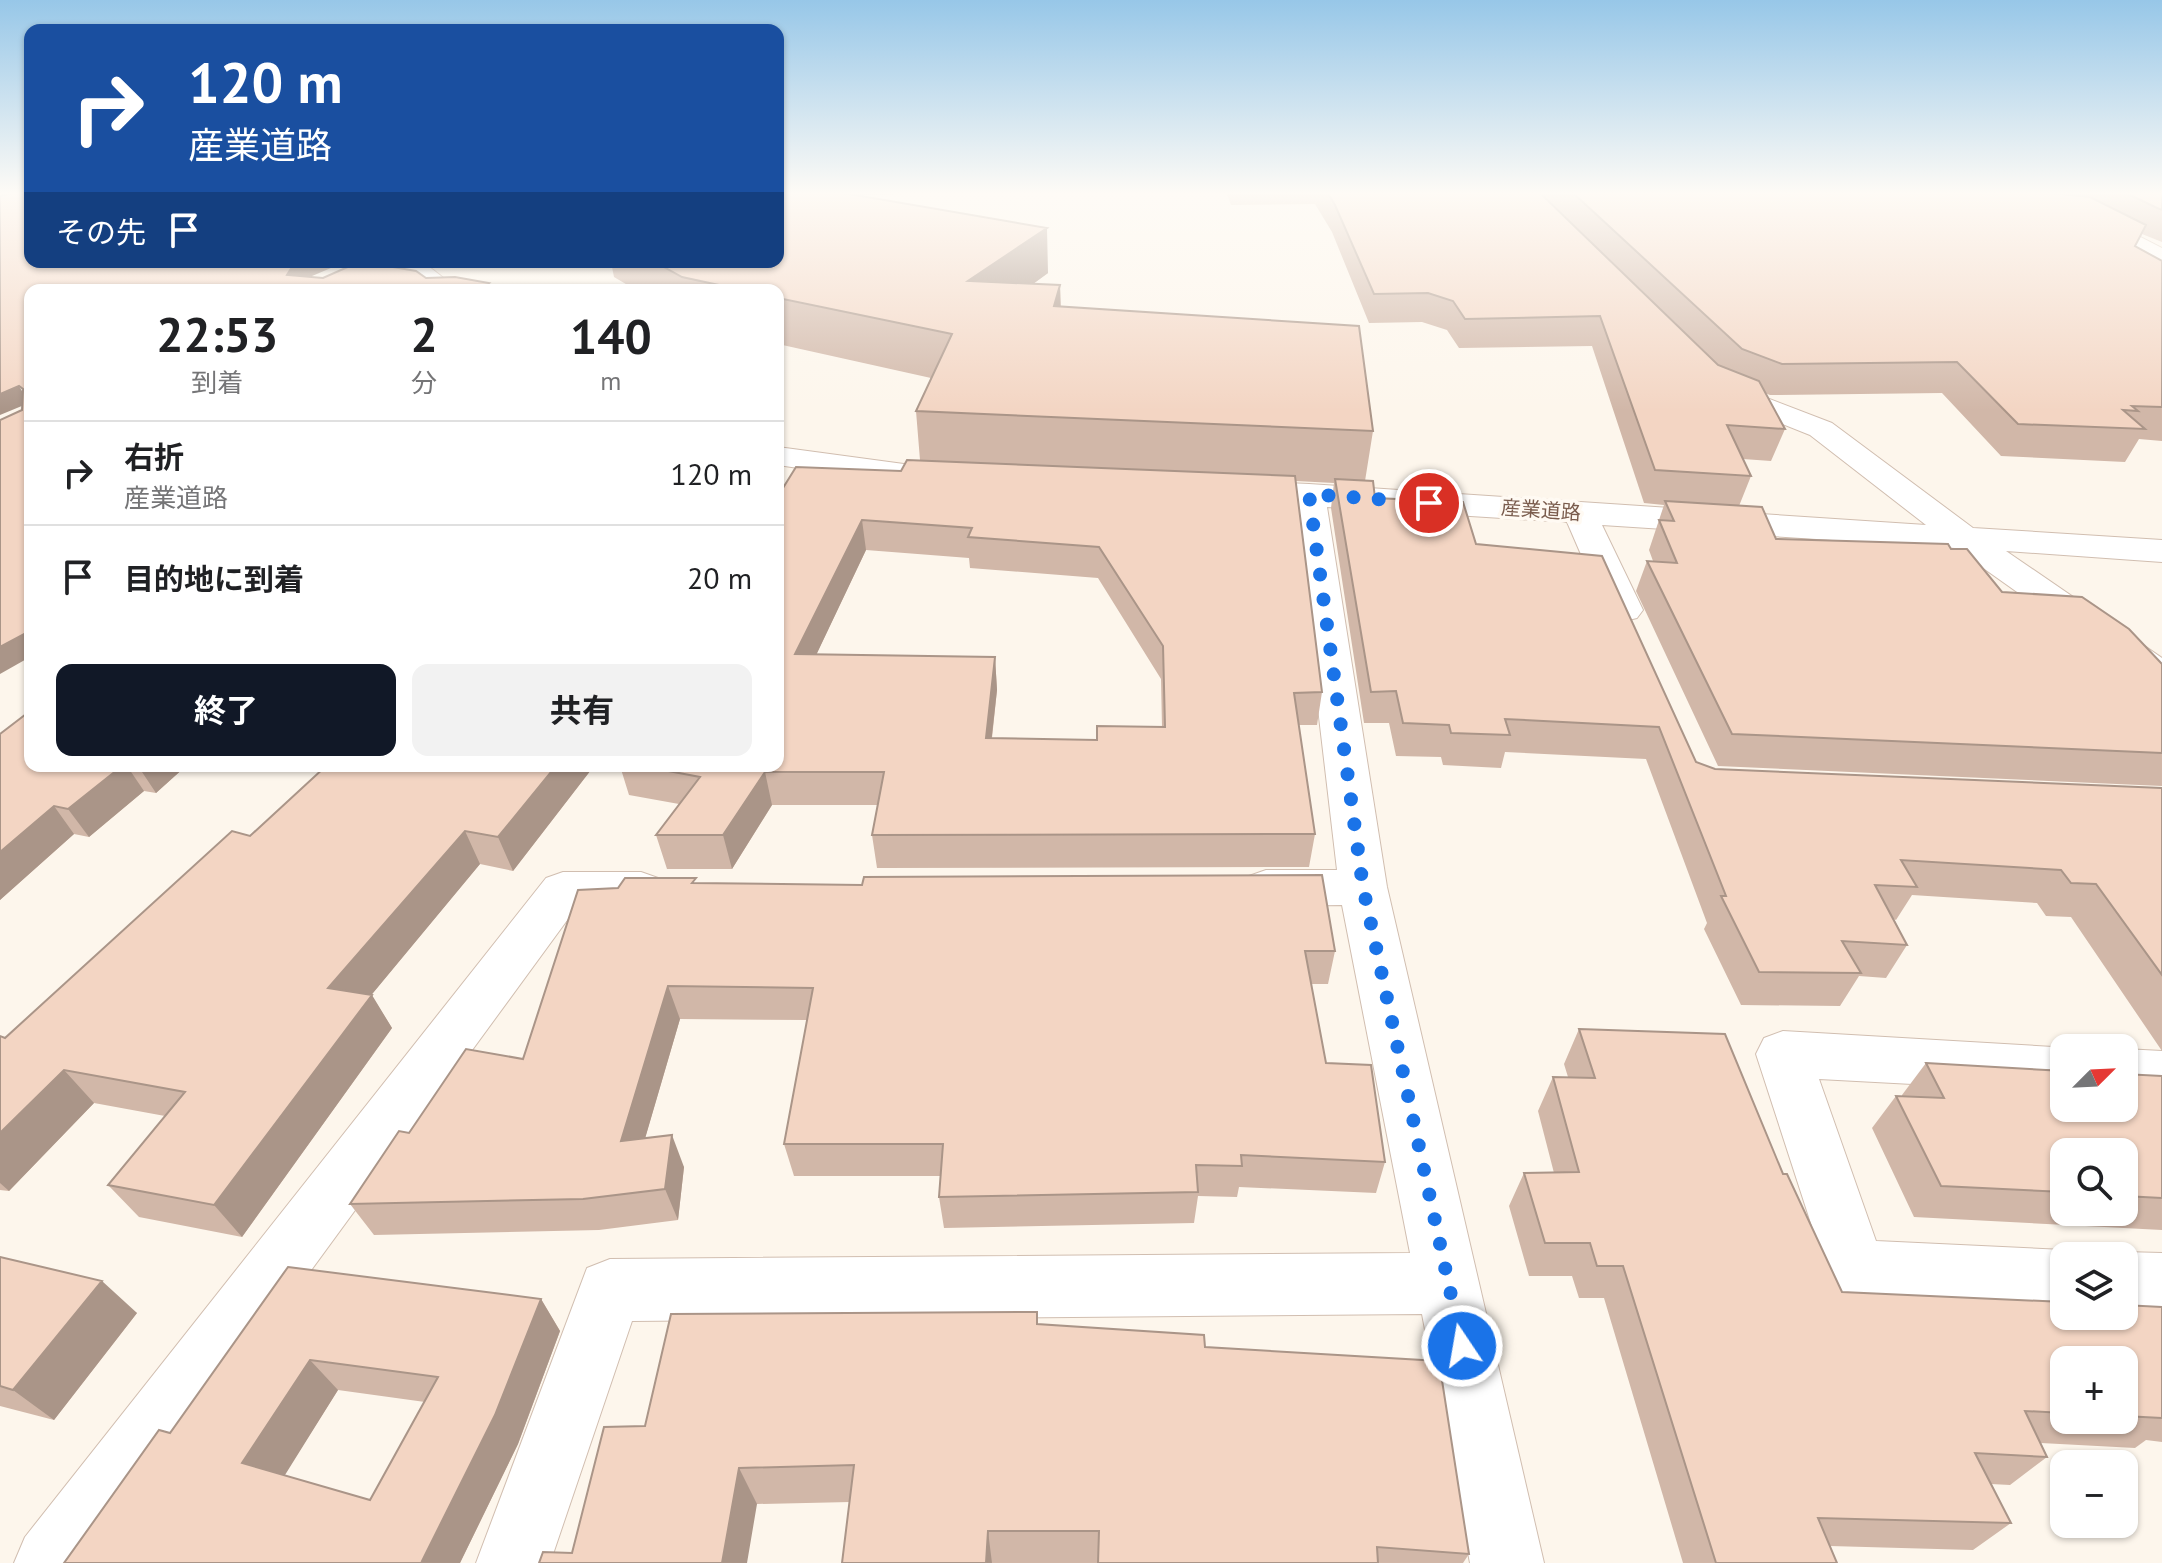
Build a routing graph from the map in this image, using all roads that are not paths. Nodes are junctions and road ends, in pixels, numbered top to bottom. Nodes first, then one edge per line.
1 (416, 268) edge
2 (438, 284) edge
3 (1697, 366) edge
4 (784, 457) edge
5 (951, 478) edge
6 (1200, 489) edge
7 (1309, 494) junction
8 (1580, 513) junction
9 (1968, 541) junction
10 (2162, 551) edge
11 (1637, 641) edge
12 (2162, 676) edge
13 (1363, 887) junction
14 (1222, 888) edge
15 (688, 889) edge
16 (2050, 1068) edge
17 (2138, 1073) edge
18 (2162, 1074) edge
19 (2050, 1279) edge
20 (1449, 1283) junction
21 (2138, 1283) edge
22 (2162, 1284) edge
23 (51, 1563) edge
24 (513, 1563) edge
25 (1507, 1563) edge

1 - 2 street
3 - 9 street
4 - 5 street
6 - 7 street, 産業道路
7 - 8 street, 産業道路
7 - 13 street
8 - 9 street, 産業道路
8 - 11 street
9 - 10 street, 産業道路
9 - 12 street
13 - 14 street
13 - 20 street
15 - 23 street
16 - 19 street
17 - 18 street
20 - 24 street
20 - 25 street
21 - 22 street

